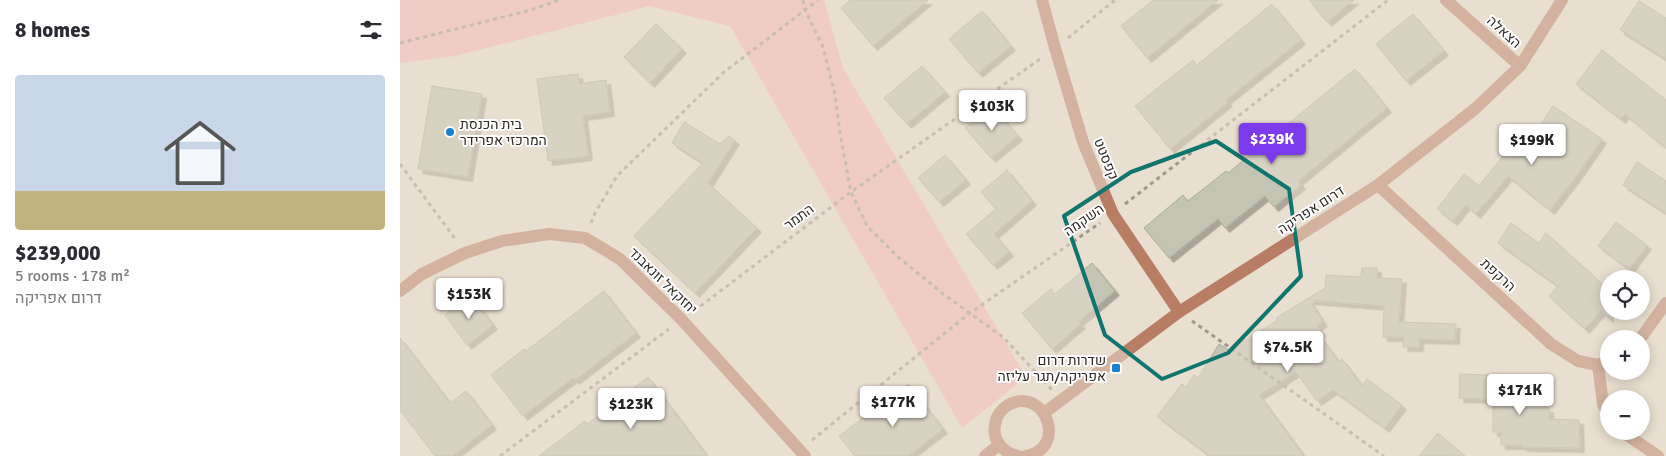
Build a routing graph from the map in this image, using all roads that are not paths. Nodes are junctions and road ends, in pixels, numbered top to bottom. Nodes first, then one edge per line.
1 (1042, 0) edge
2 (1446, 0) edge
3 (1562, 0) edge
4 (1520, 66) junction
5 (1378, 186) junction
6 (400, 291) edge
7 (1666, 303) edge
8 (1179, 312) junction
9 (1646, 330) edge
10 (1600, 363) edge
11 (1044, 413) junction
12 (1634, 440) edge
13 (1000, 445) junction
14 (803, 453) edge
15 (1036, 454) edge
16 (985, 456) edge
17 (1018, 456) edge
18 (1658, 456) edge

1 - 8 street, קפסטט
2 - 4 street, הצאלה
3 - 4 street, דרום אפריקה
4 - 5 street, דרום אפריקה
5 - 8 street, דרום אפריקה
5 - 10 street, הרקפת
6 - 14 street, יחזקאל זונאבנד
7 - 9 street
8 - 11 street, דרום אפריקה
11 - 13 street
11 - 15 street
12 - 18 street
13 - 16 street
13 - 17 street

